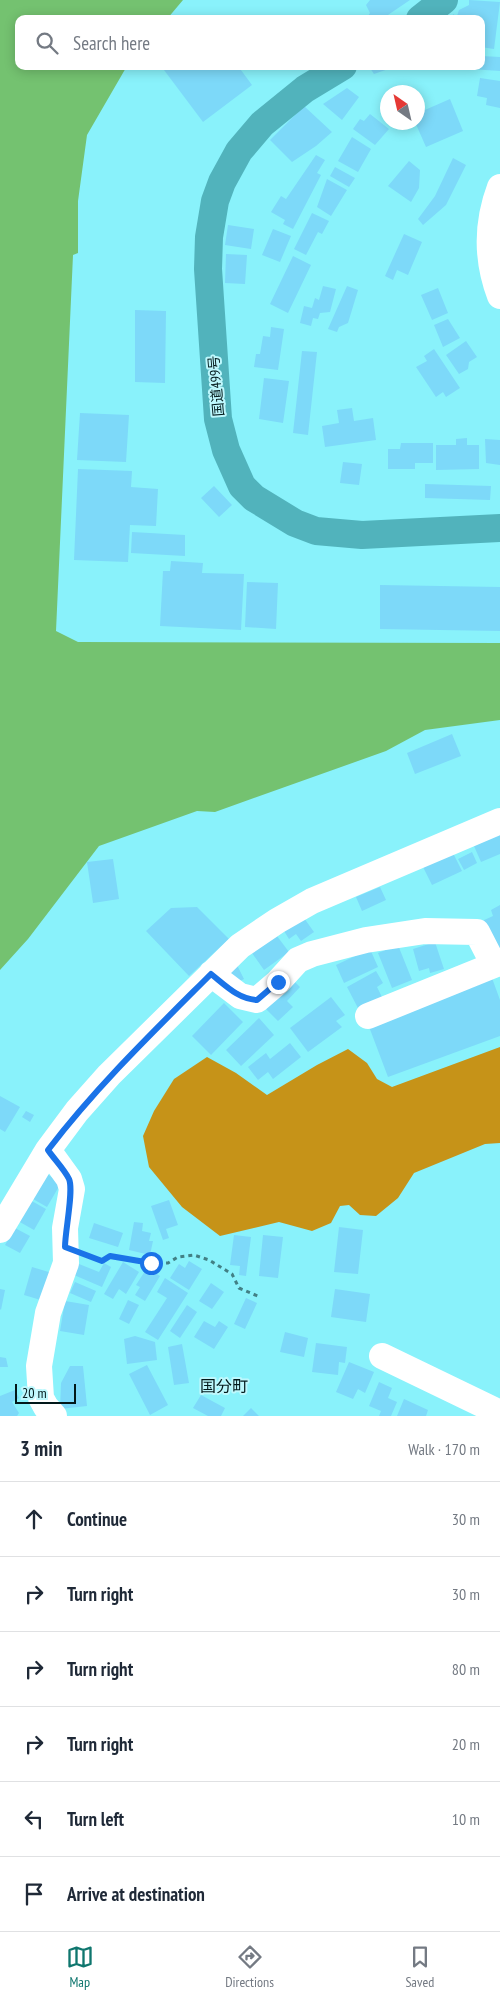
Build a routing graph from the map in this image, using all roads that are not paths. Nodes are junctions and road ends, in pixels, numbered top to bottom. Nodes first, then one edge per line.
1 (444, 0) edge
2 (425, 15) edge
3 (337, 70) edge
4 (500, 187) edge
5 (500, 296) edge
6 (500, 528) edge
7 (500, 821) edge
8 (497, 964) edge
9 (211, 974) junction
10 (368, 1016) dead end
11 (48, 1150) junction
12 (0, 1230) edge
13 (382, 1356) dead end
14 (500, 1413) edge
15 (54, 1416) edge

1 - 2 highway
3 - 6 highway, 国道499号
4 - 5 street
7 - 9 street
8 - 9 street
8 - 10 street
9 - 11 street
11 - 12 street
11 - 15 street
13 - 14 street

